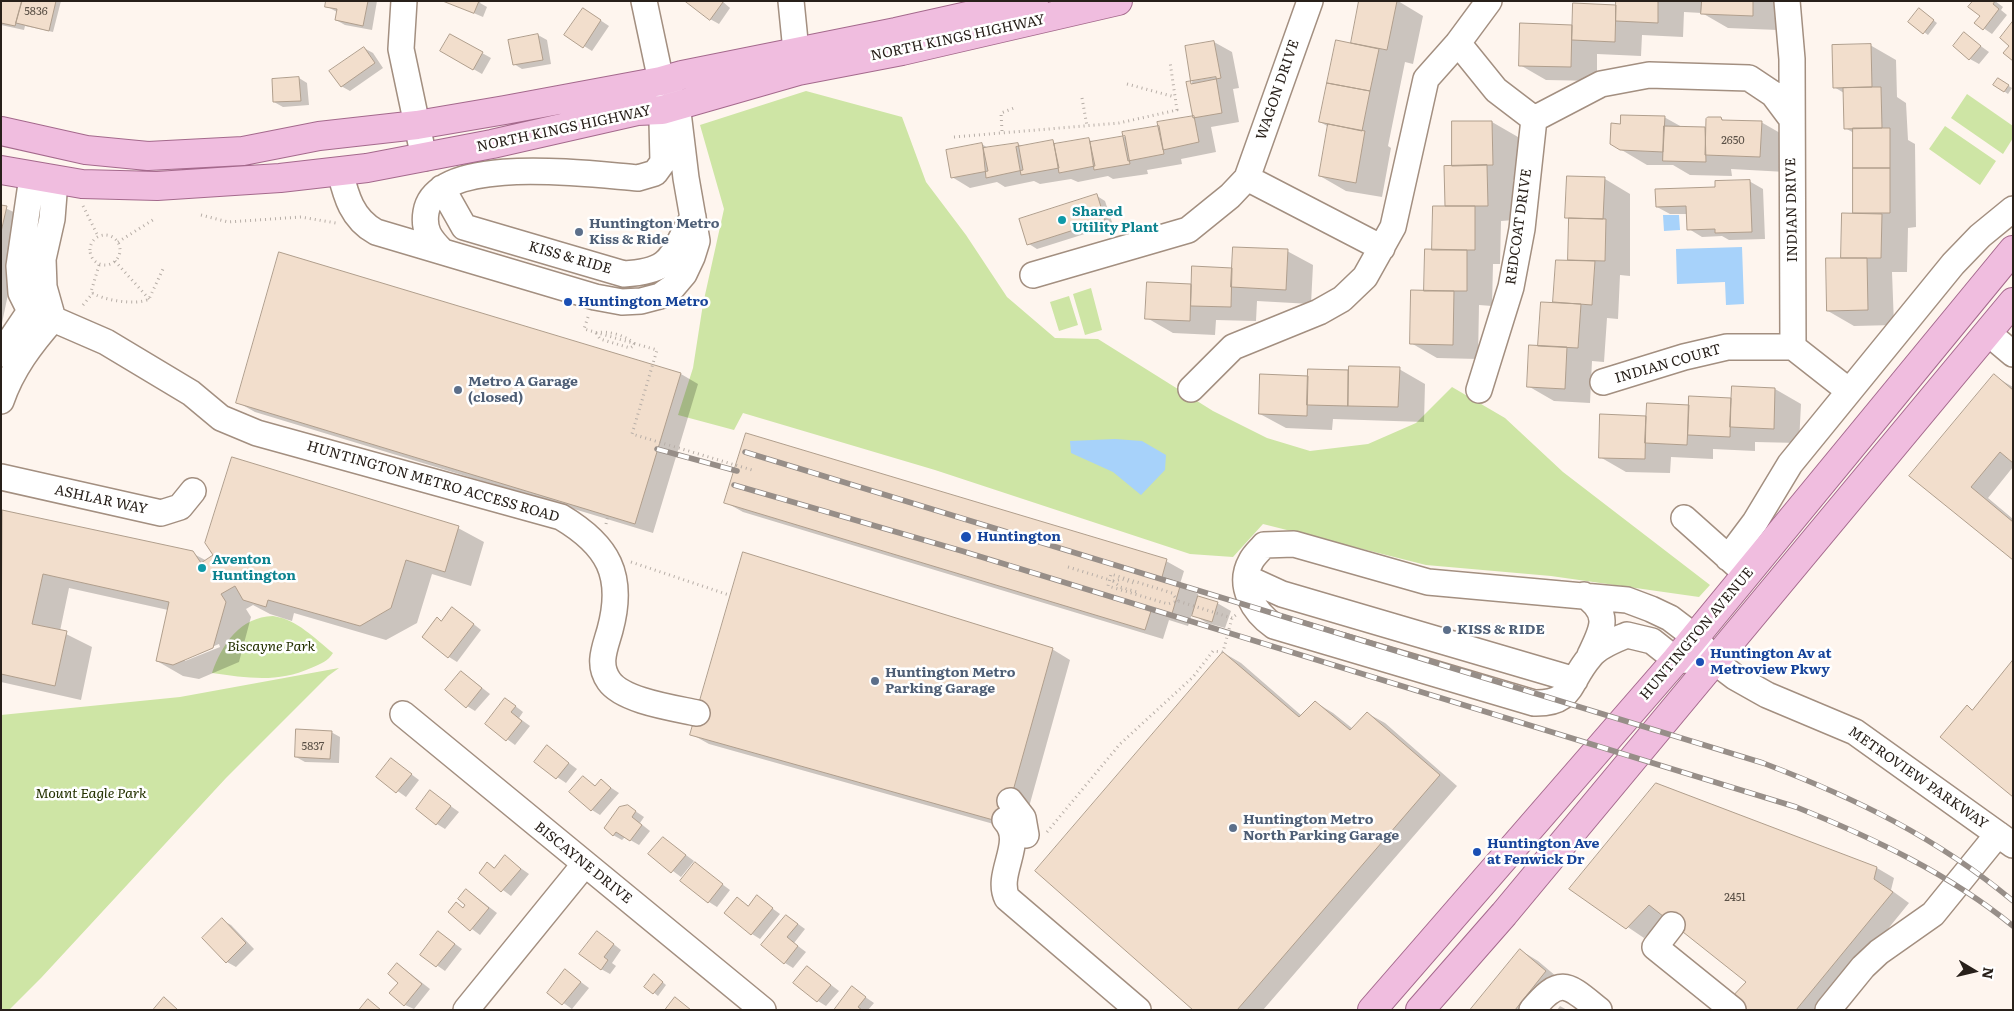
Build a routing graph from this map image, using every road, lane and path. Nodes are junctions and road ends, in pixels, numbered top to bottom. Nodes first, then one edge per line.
1 (404, 1) edge
2 (644, 1) edge
3 (791, 1) edge
4 (1034, 1) edge
5 (1118, 1) edge
6 (1310, 1) edge
7 (1489, 1) edge
8 (1787, 1) edge
9 (1458, 43) junction
10 (798, 61) junction
11 (1170, 62) dead end
12 (661, 81) junction
13 (1126, 84) dead end
14 (1175, 97) junction
15 (1082, 98) dead end
16 (669, 107) junction
17 (1014, 108) dead end
18 (1791, 118) junction
19 (1534, 119) junction
20 (417, 125) junction
21 (1087, 126) junction
22 (1, 131) edge
23 (1002, 132) junction
24 (954, 136) dead end
25 (44, 142) junction
26 (424, 158) junction
27 (1, 170) edge
28 (340, 172) junction
29 (1247, 178) junction
30 (44, 179) junction
31 (442, 188) junction
32 (83, 205) dead end
33 (2013, 209) edge
34 (201, 216) dead end
35 (693, 217) junction
36 (156, 218) dead end
37 (342, 228) dead end
38 (98, 236) junction
39 (118, 242) junction
40 (1382, 248) junction
41 (2013, 250) edge
42 (442, 251) junction
43 (115, 261) junction
44 (99, 264) junction
45 (163, 269) dead end
46 (1033, 275) dead end
47 (93, 293) junction
48 (149, 299) junction
49 (2013, 302) edge
50 (83, 305) dead end
51 (41, 315) junction
52 (589, 316) dead end
53 (1988, 333) junction
54 (1794, 347) junction
55 (1, 354) edge
56 (2013, 354) edge
57 (1604, 382) dead end
58 (1192, 389) dead end
59 (1479, 390) dead end
60 (1850, 391) junction
61 (1, 401) edge
62 (644, 439) junction
63 (1, 477) edge
64 (192, 490) dead end
65 (608, 515) dead end
66 (1684, 518) dead end
67 (611, 531) dead end
68 (626, 555) dead end
69 (1738, 566) junction
70 (1068, 567) dead end
71 (1246, 578) junction
72 (1110, 580) junction
73 (1171, 594) junction
74 (729, 595) dead end
75 (1584, 596) junction
76 (1178, 601) junction
77 (1169, 602) junction
78 (1695, 637) junction
79 (1590, 656) junction
80 (1676, 660) junction
81 (1714, 661) junction
82 (1575, 680) junction
83 (697, 713) dead end
84 (404, 714) dead end
85 (1008, 811) dead end
86 (1046, 832) dead end
87 (2005, 840) edge
88 (584, 864) junction
89 (1672, 925) dead end
90 (759, 1008) edge
91 (466, 1010) edge
92 (1138, 1010) edge
93 (1372, 1010) edge
94 (1420, 1010) edge
95 (1532, 1010) edge
96 (1599, 1010) edge
97 (1733, 1010) edge
98 (1828, 1010) edge

1 - 20 street
2 - 12 street
3 - 10 street
4 - 10 main road, NORTH KINGS HIGHWAY
5 - 10 main road, NORTH KINGS HIGHWAY
6 - 29 street, WAGON DRIVE
7 - 9 street
8 - 18 street, INDIAN DRIVE
9 - 19 street
9 - 40 street
10 - 12 main road, NORTH KINGS HIGHWAY
10 - 16 main road, NORTH KINGS HIGHWAY
11 - 14 path
12 - 16 street
12 - 20 main road, NORTH KINGS HIGHWAY
13 - 14 path
14 - 21 path
15 - 21 path
16 - 26 main road, NORTH KINGS HIGHWAY
16 - 31 street
16 - 35 street
17 - 23 path
18 - 19 street
18 - 54 street, INDIAN DRIVE
19 - 59 street, REDCOAT DRIVE
20 - 25 main road, NORTH KINGS HIGHWAY
20 - 26 street
21 - 23 path
22 - 25 main road, NORTH KINGS HIGHWAY
23 - 24 path
25 - 30 main road
26 - 28 main road, NORTH KINGS HIGHWAY
27 - 30 main road, NORTH KINGS HIGHWAY
28 - 30 main road, NORTH KINGS HIGHWAY
28 - 42 street
29 - 40 street
29 - 46 street, WAGON DRIVE
30 - 51 street
31 - 35 street, KISS & RIDE
31 - 42 street
32 - 38 path
33 - 60 street
34 - 37 path
35 - 42 street
36 - 39 path
38 - 39 path
38 - 44 path
39 - 43 path
40 - 58 street
41 - 69 main road, HUNTINGTON AVENUE
43 - 44 path
43 - 48 path
44 - 47 path
45 - 48 path
47 - 48 path
47 - 50 path
49 - 53 main road
51 - 55 street
51 - 61 street
51 - 83 street, HUNTINGTON METRO ACCESS ROAD
52 - 62 path
53 - 56 street
53 - 81 main road
54 - 57 street, INDIAN COURT
54 - 60 street
60 - 69 street
62 - 62 path
63 - 64 street, ASHLAR WAY
65 - 67 path
66 - 69 street
68 - 74 path
69 - 78 main road, HUNTINGTON AVENUE
70 - 72 path
71 - 75 street, METROVIEW PARKWAY
71 - 82 street
71 - 82 street
72 - 73 path
72 - 77 path
73 - 76 path
73 - 77 path
75 - 78 street, METROVIEW PARKWAY
75 - 79 street
76 - 77 path
76 - 86 path
78 - 80 main road, HUNTINGTON AVENUE
78 - 81 street, METROVIEW PARKWAY
79 - 80 street
79 - 82 street
80 - 81 street
80 - 93 main road, HUNTINGTON AVENUE
81 - 87 street, METROVIEW PARKWAY
81 - 94 main road
84 - 88 street, BISCAYNE DRIVE
85 - 92 street
87 - 98 street
88 - 90 street, BISCAYNE DRIVE
88 - 91 street
89 - 97 street
95 - 96 street

